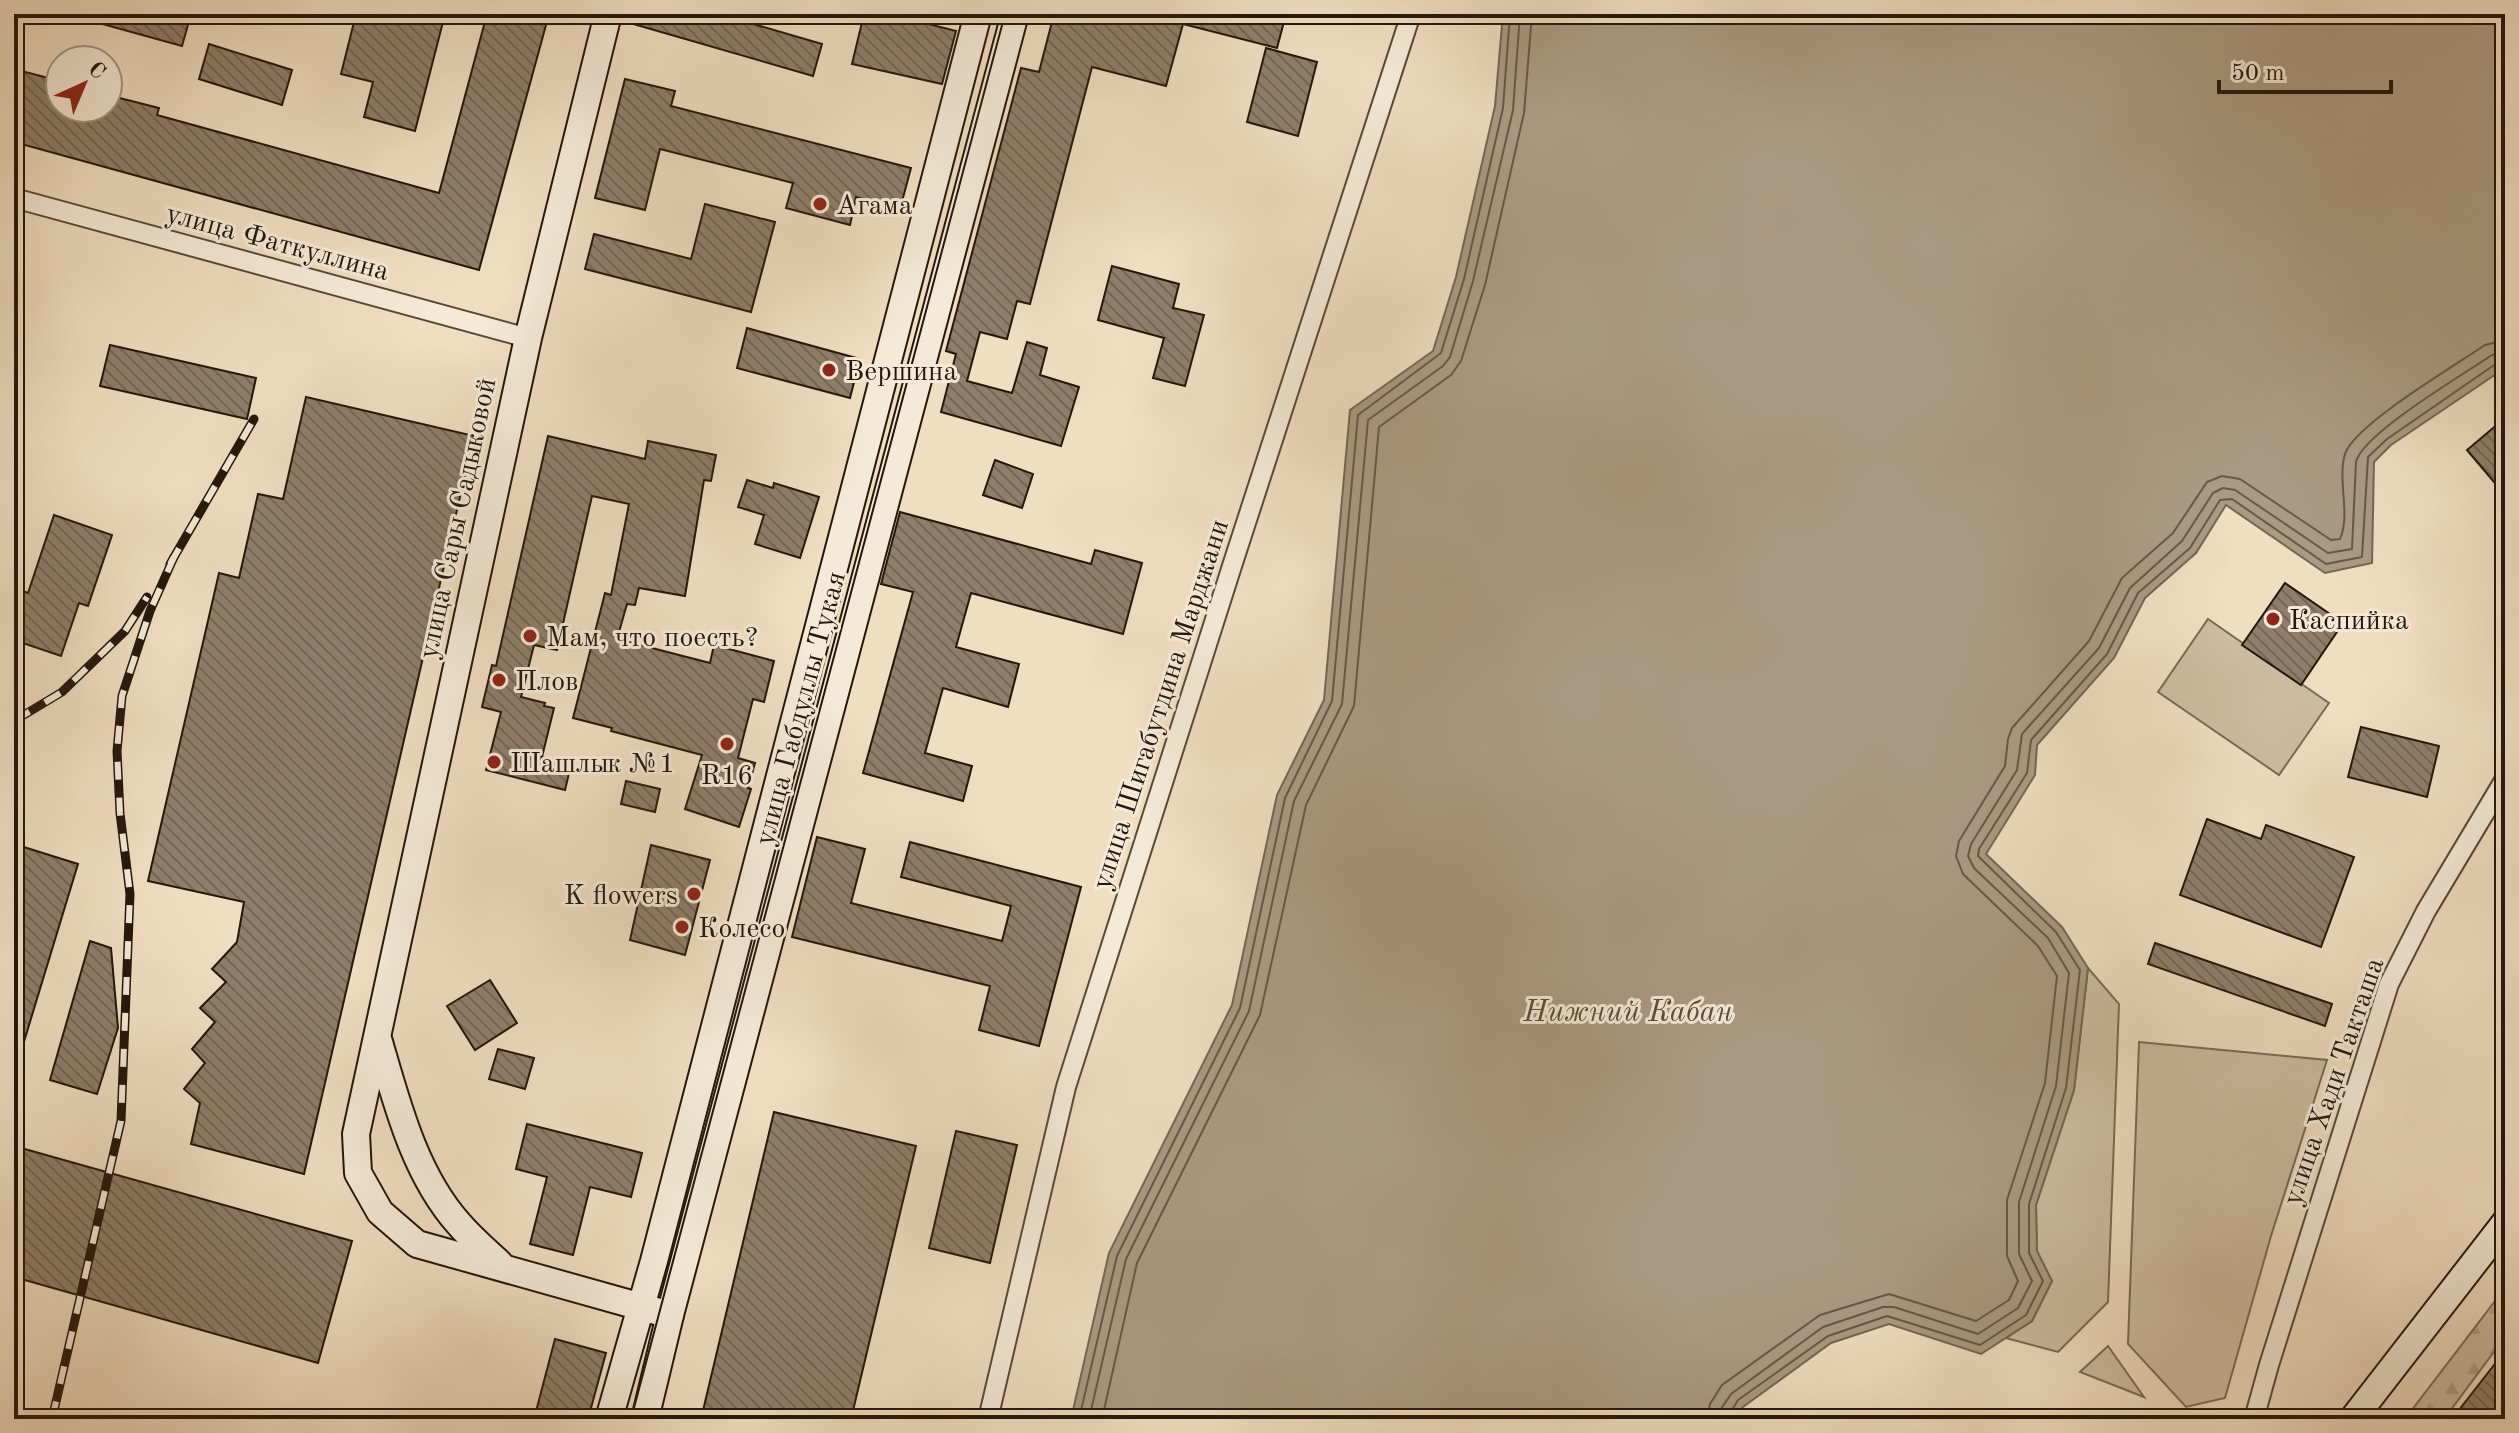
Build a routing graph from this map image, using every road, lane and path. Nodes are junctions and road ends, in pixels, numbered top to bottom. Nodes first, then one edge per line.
1 (608, 14) edge
2 (978, 14) edge
3 (1015, 14) edge
4 (1411, 14) edge
5 (14, 198) edge
6 (528, 338) junction
7 (2505, 779) edge
8 (378, 1039) junction
9 (2505, 1223) edge
10 (502, 1266) junction
11 (639, 1308) junction
12 (670, 1315) junction
13 (609, 1419) edge
14 (645, 1419) edge
15 (988, 1419) edge
16 (2254, 1419) edge
17 (2353, 1419) edge

1 - 6 main road, улица Сары Садыковой
2 - 11 main road, улица Габдуллы Тукая
3 - 12 main road, улица Габдуллы Тукая
4 - 15 street, улица Шигабутдина Марджани
5 - 6 street, улица Фаткуллина
6 - 8 main road, улица Сары Садыковой
7 - 16 street, улица Хади Такташа
8 - 10 main road, улица Сары Садыковой
8 - 10 main road, улица Сары Садыковой
9 - 17 main road
10 - 11 main road, улица Сары Садыковой
11 - 12 main road, улица Сары Садыковой
11 - 13 main road, улица Габдуллы Тукая
12 - 14 main road, улица Габдуллы Тукая

